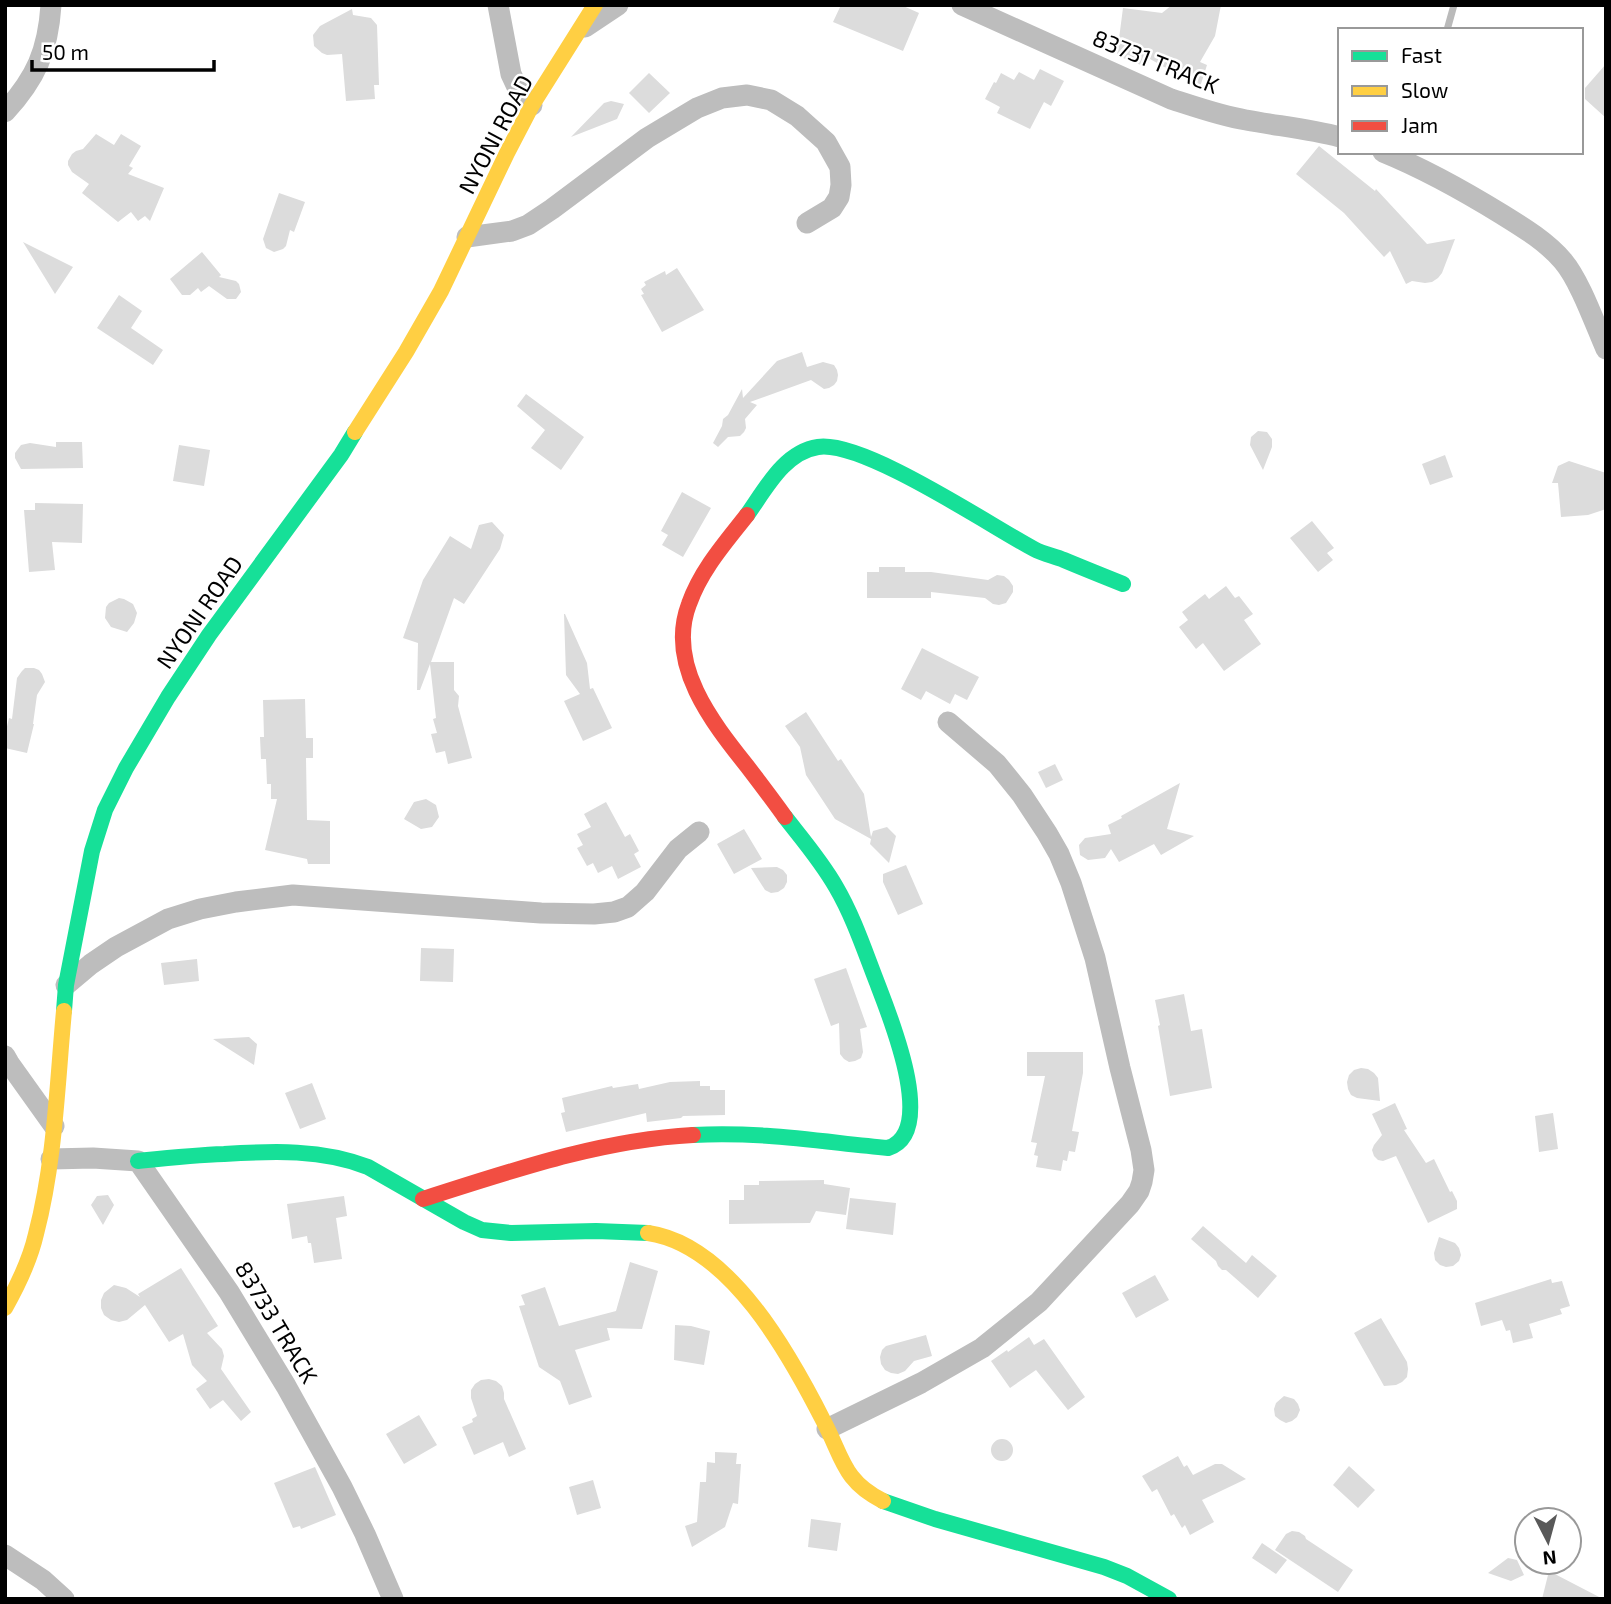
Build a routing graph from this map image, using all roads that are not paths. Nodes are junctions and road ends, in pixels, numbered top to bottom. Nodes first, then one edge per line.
1 (51, 5) edge
2 (498, 5) edge
3 (595, 5) edge
4 (618, 5) edge
5 (962, 5) edge
6 (579, 32) junction
7 (532, 105) junction
8 (5, 112) edge
9 (1338, 137) edge
10 (1388, 154) edge
11 (807, 223) dead end
12 (467, 237) junction
13 (1606, 349) edge
14 (1123, 584) dead end
15 (948, 722) dead end
16 (699, 832) dead end
17 (66, 985) junction
18 (6, 1060) edge
19 (54, 1126) junction
20 (51, 1159) junction
21 (138, 1161) junction
22 (423, 1199) junction
23 (5, 1308) edge
24 (827, 1429) junction
25 (5, 1555) edge
26 (64, 1599) edge
27 (393, 1599) edge
28 (1169, 1599) edge

1 - 8 street
2 - 7 street
3 - 6 street, NYONI ROAD
4 - 6 street
5 - 9 street, 83731 TRACK
6 - 7 street, NYONI ROAD
7 - 12 street, NYONI ROAD
10 - 13 street
11 - 12 street
12 - 17 street, NYONI ROAD
14 - 22 street
15 - 24 street
16 - 17 street
17 - 19 street, NYONI ROAD
18 - 19 street
19 - 20 street, NYONI ROAD
20 - 21 street
20 - 23 street, NYONI ROAD
21 - 22 street
21 - 27 street, 83733 TRACK
22 - 24 street
24 - 28 street
25 - 26 street

